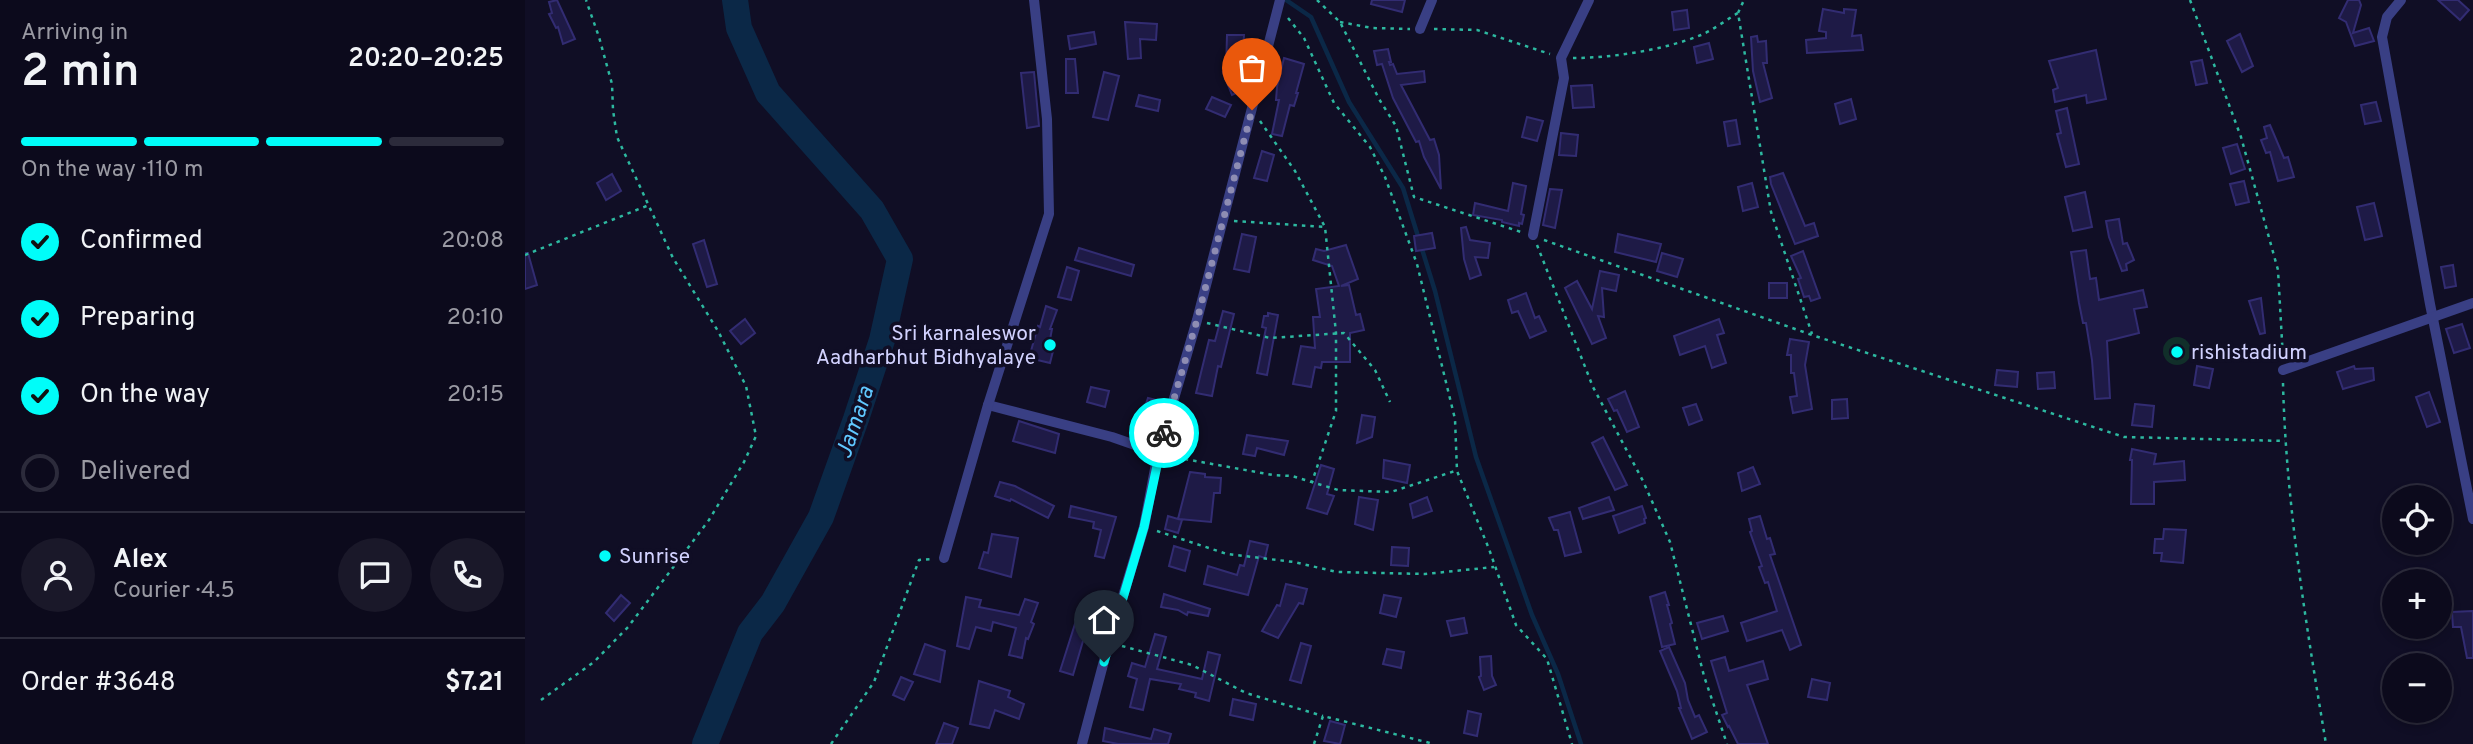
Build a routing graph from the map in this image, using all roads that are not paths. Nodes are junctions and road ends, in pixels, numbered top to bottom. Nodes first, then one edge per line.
1 (1034, 0) edge
2 (1432, 0) edge
3 (1589, 0) edge
4 (2401, 0) edge
5 (1280, 4) edge
6 (1420, 29) road end
7 (1533, 236) road end
8 (2473, 303) edge
9 (2432, 318) junction
10 (2283, 370) dead end
11 (988, 405) junction
12 (1158, 453) junction
13 (2473, 520) edge
14 (944, 558) road end
15 (1082, 744) edge

1 - 11 street
2 - 6 street
3 - 7 street
4 - 9 street
5 - 12 street
8 - 9 street
9 - 10 street
9 - 13 street
11 - 12 street
11 - 14 street
12 - 15 street

